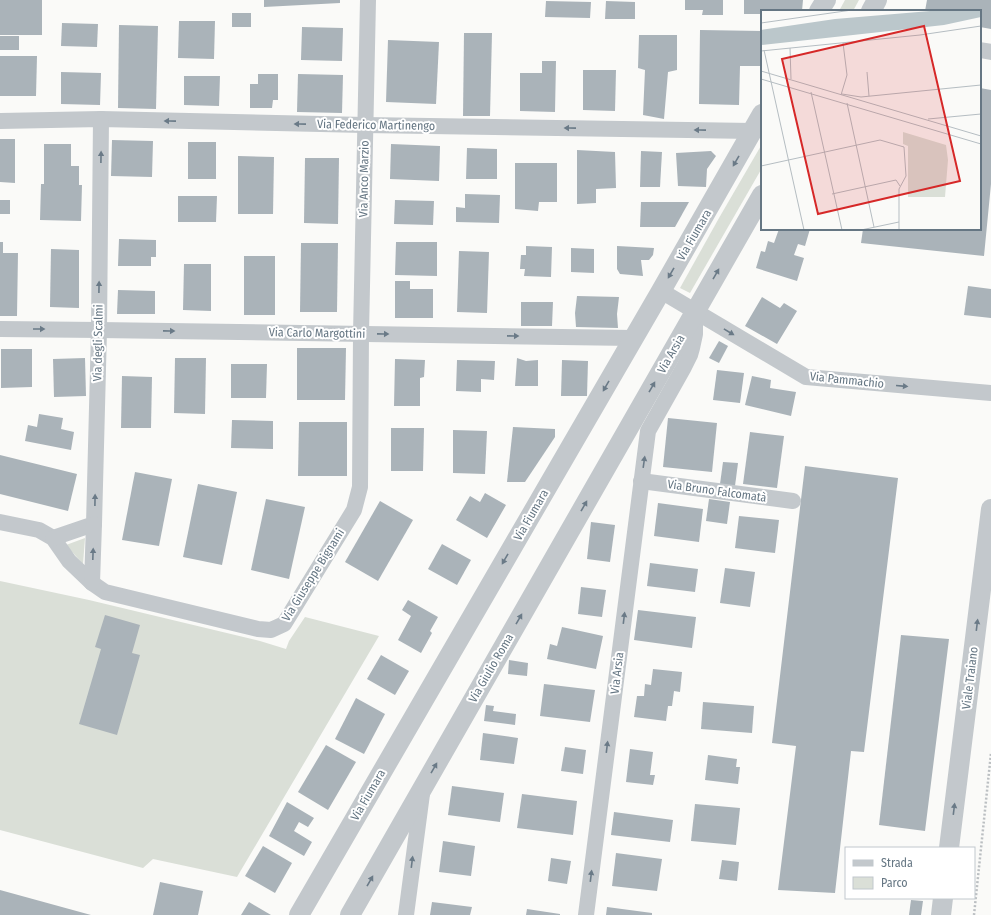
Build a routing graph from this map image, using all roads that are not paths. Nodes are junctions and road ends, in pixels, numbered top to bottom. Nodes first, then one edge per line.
1 (368, 0) edge
2 (826, 0) edge
3 (877, 0) edge
4 (820, 10) edge
5 (872, 10) edge
6 (981, 50) edge
7 (991, 52) edge
8 (101, 119) junction
9 (0, 121) edge
10 (758, 122) edge
11 (365, 125) junction
12 (761, 197) edge
13 (661, 291) junction
14 (695, 312) junction
15 (0, 329) edge
16 (99, 330) junction
17 (361, 334) junction
18 (633, 338) junction
19 (991, 393) edge
20 (640, 426) junction
21 (641, 481) junction
22 (793, 502) dead end
23 (991, 509) edge
24 (0, 522) edge
25 (94, 524) junction
26 (53, 538) junction
27 (92, 583) junction
28 (423, 788) junction
29 (949, 847) edge
30 (943, 899) edge
31 (299, 915) edge
32 (350, 915) edge
33 (406, 915) edge
34 (586, 915) edge
35 (942, 915) edge

1 - 11 street, Via Anco Marzio
2 - 4 street
3 - 5 street
6 - 7 street
8 - 9 street, Via Federico Martinengo
11 -> 8 street, Via Federico Martinengo
16 -> 8 street, Via degli Scalmi
10 -> 11 street, Via Federico Martinengo
10 -> 13 street, Via Fiumara
11 - 17 street, Via Anco Marzio
14 -> 12 street, Via Arsia
13 - 14 street, Via Pammachio
13 - 18 street, Via Fiumara
14 -> 19 street, Via Pammachio
20 -> 14 street, Via Arsia
15 -> 16 street, Via Carlo Margottini
16 -> 17 street, Via Carlo Margottini
25 -> 16 street, Via degli Scalmi
17 -> 18 street, Via Carlo Margottini
17 - 27 street, Via Giuseppe Bignami
18 -> 31 street, Via Fiumara
21 -> 20 street, Via Arsia
28 -> 20 street, Via Giulio Roma
21 - 22 street, Via Bruno Falcomatà
34 -> 21 street, Via Arsia
29 -> 23 street, Viale Traiano
24 - 26 street, Via Giuseppe Bignami
25 - 26 street
27 -> 25 street, Via degli Scalmi
26 - 27 street, Via Giuseppe Bignami
32 -> 28 street, Via Giulio Roma
33 -> 28 street
30 - 35 street

